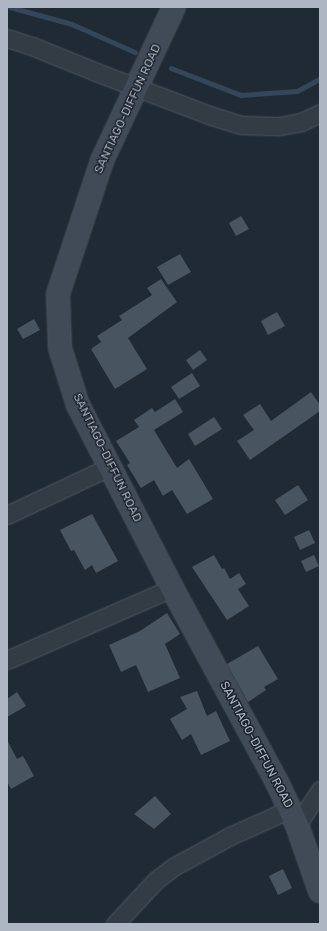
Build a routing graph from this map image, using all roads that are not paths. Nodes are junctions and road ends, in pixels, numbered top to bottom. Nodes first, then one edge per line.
1 (174, 7) edge
2 (7, 38) edge
3 (137, 88) junction
4 (320, 113) edge
5 (109, 467) junction
6 (7, 515) edge
7 (172, 588) junction
8 (7, 660) edge
9 (320, 790) edge
10 (294, 817) junction
11 (320, 891) edge
12 (115, 924) edge

1 - 3 main road, SANTIAGO-DIFFUN ROAD
2 - 3 street
3 - 4 street
3 - 5 main road, SANTIAGO-DIFFUN ROAD
5 - 6 street
5 - 7 main road, SANTIAGO-DIFFUN ROAD
7 - 8 street
7 - 10 main road, SANTIAGO-DIFFUN ROAD
9 - 10 street
10 - 11 main road, SANTIAGO-DIFFUN ROAD
10 - 12 street

